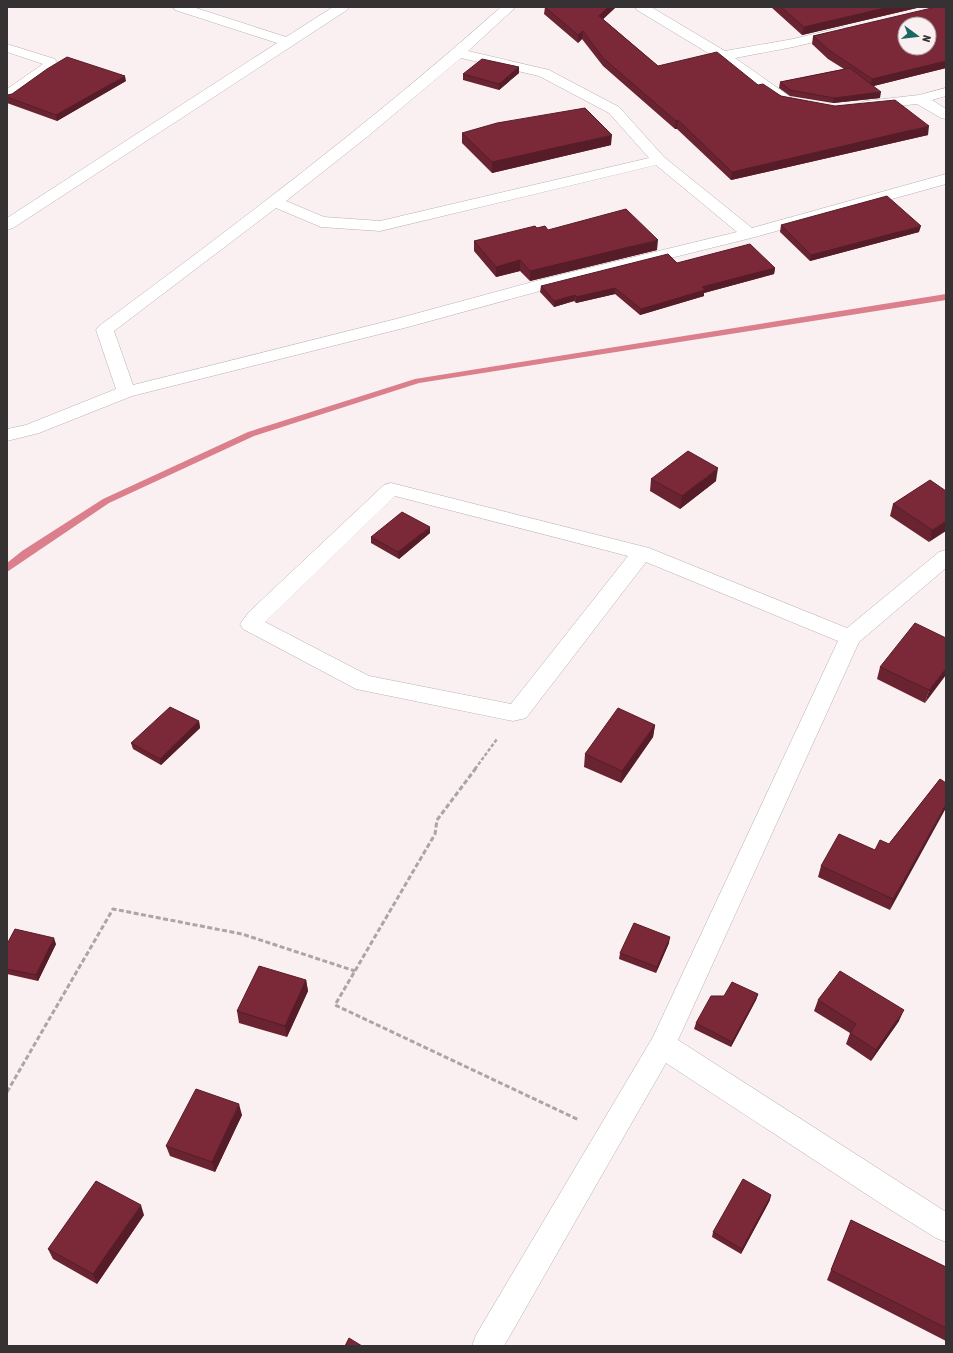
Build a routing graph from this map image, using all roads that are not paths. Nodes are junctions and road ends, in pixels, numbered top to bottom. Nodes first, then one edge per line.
1 (180, 7) edge
2 (342, 7) edge
3 (508, 7) edge
4 (642, 7) edge
5 (853, 29) edge
6 (286, 42) junction
7 (7, 48) edge
8 (459, 52) junction
9 (723, 56) junction
10 (946, 92) edge
11 (7, 96) edge
12 (920, 99) junction
13 (798, 103) edge
14 (848, 107) edge
15 (946, 116) edge
16 (659, 160) junction
17 (946, 179) edge
18 (275, 202) junction
19 (8, 222) edge
20 (749, 234) junction
21 (126, 392) junction
22 (7, 435) edge
23 (642, 553) junction
24 (946, 557) edge
25 (850, 638) junction
26 (662, 1045) junction
27 (946, 1228) edge
28 (487, 1346) edge

1 - 6 street
2 - 6 street
3 - 8 street
4 - 9 street
5 - 9 street
6 - 19 street
7 - 11 street
8 - 16 street
8 - 18 street
9 - 13 street
10 - 12 street
12 - 14 street
12 - 15 street
16 - 18 street
16 - 20 street
17 - 20 street
18 - 21 street
20 - 21 street
21 - 22 street
23 - 23 street
23 - 25 street
24 - 25 street
25 - 26 street
26 - 27 street
26 - 28 street

